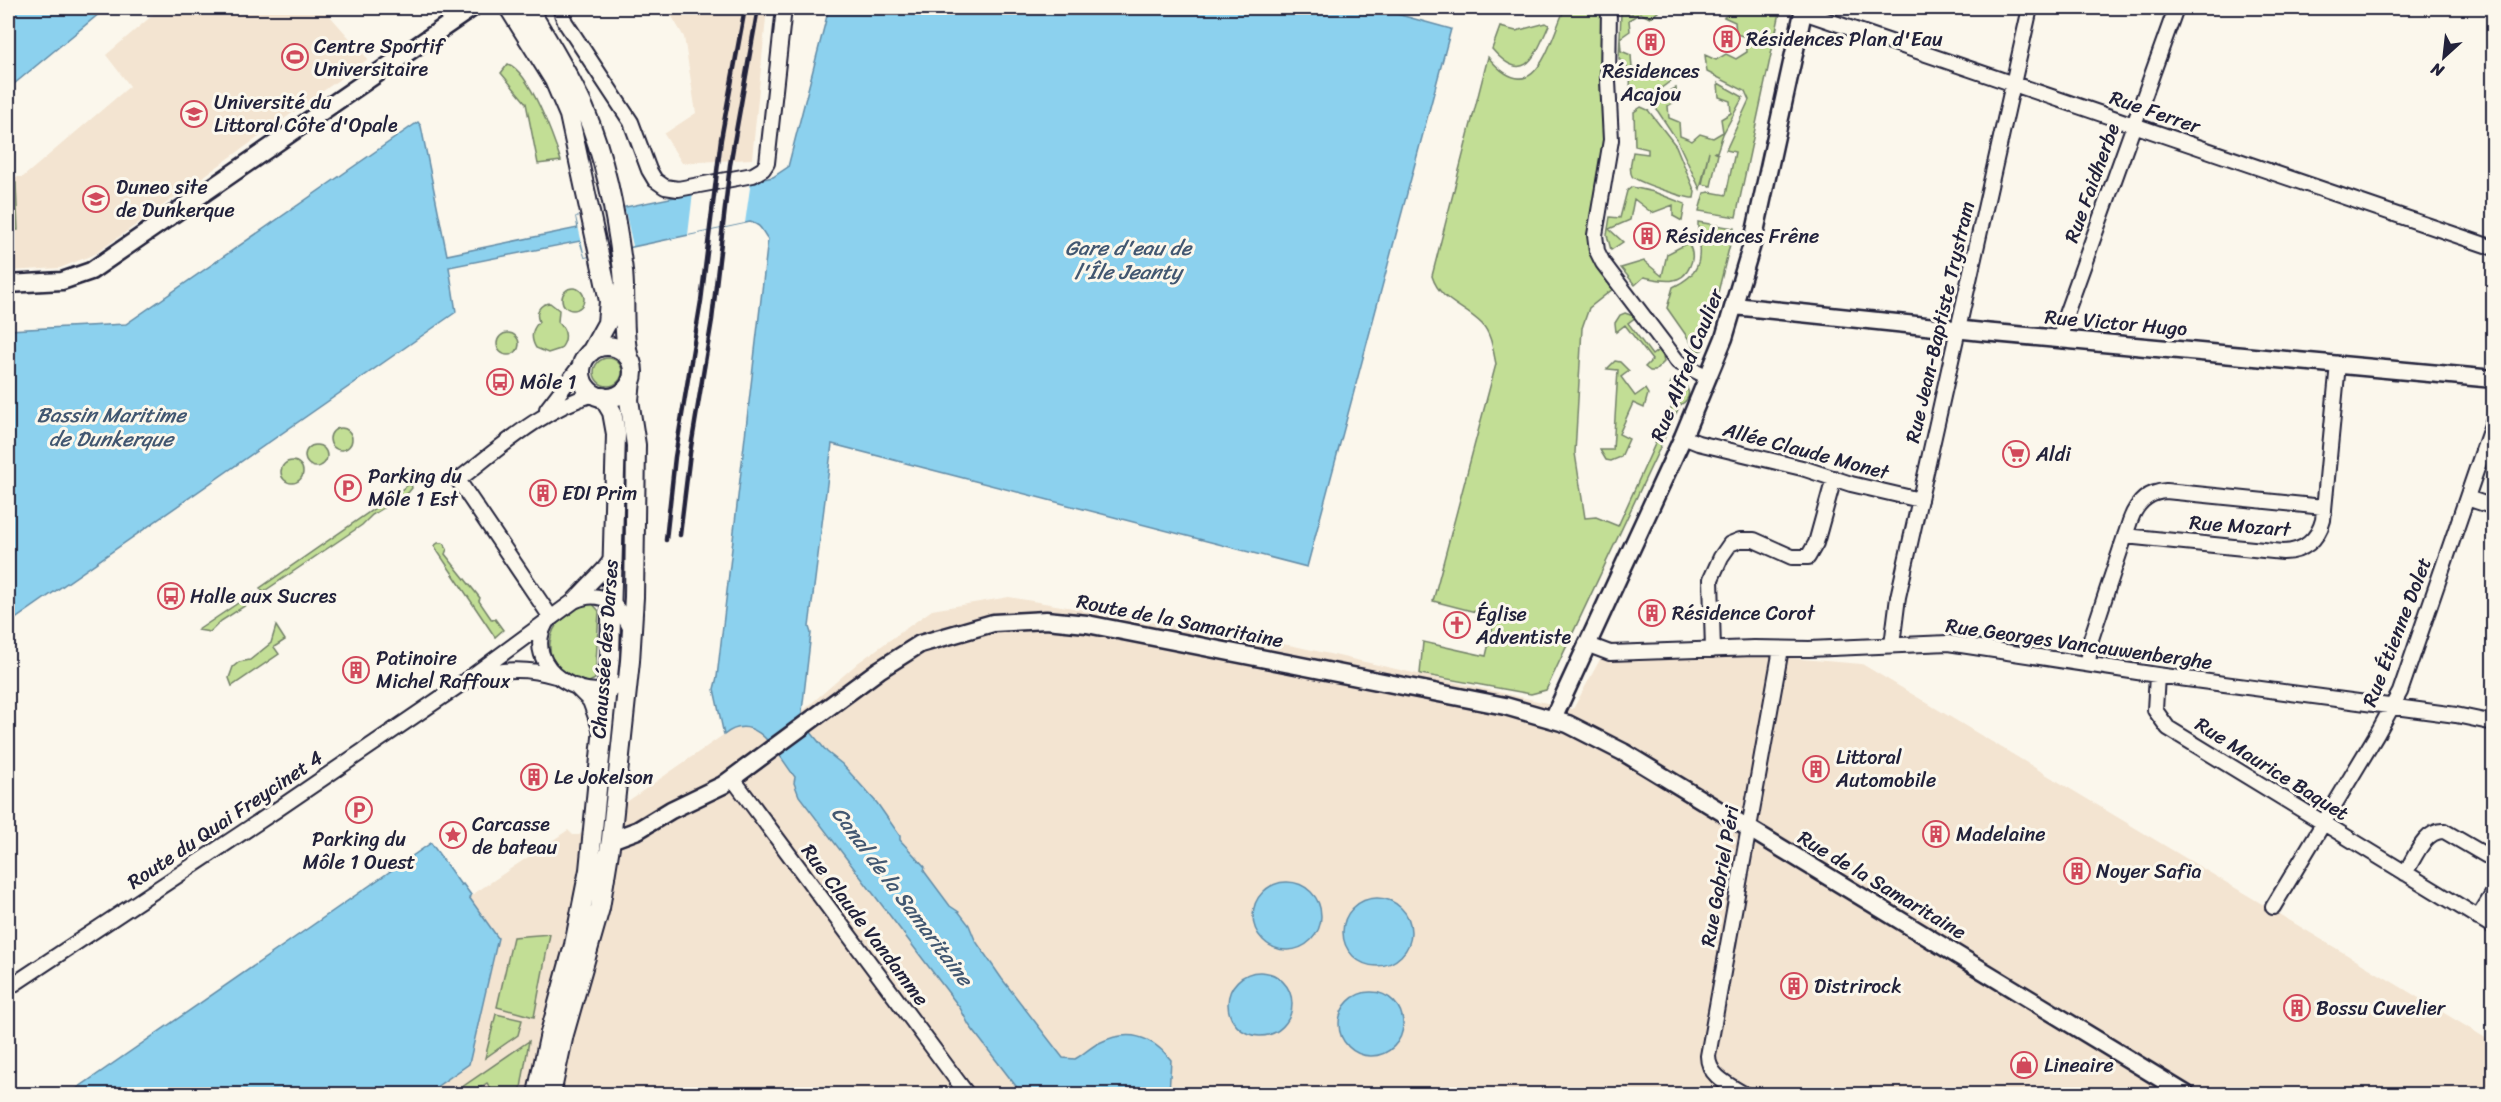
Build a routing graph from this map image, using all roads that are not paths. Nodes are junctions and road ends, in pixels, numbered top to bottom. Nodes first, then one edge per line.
1 (472, 8) edge
2 (509, 8) edge
3 (528, 8) edge
4 (560, 8) edge
5 (784, 8) edge
6 (1609, 8) edge
7 (2030, 8) edge
8 (2176, 8) edge
9 (1804, 10) edge
10 (2013, 84) junction
11 (2134, 125) junction
12 (2493, 248) edge
13 (8, 284) edge
14 (1734, 306) junction
15 (1958, 330) junction
16 (2060, 340) junction
17 (587, 357) junction
18 (629, 358) junction
19 (2338, 364) junction
20 (1708, 377) junction
21 (2493, 379) edge
22 (631, 381) junction
23 (599, 395) junction
24 (540, 417) junction
25 (2493, 419) edge
26 (1683, 436) junction
27 (1834, 478) junction
28 (2467, 498) junction
29 (1920, 500) junction
30 (2324, 507) junction
31 (2493, 507) edge
32 (2125, 536) junction
33 (614, 556) junction
34 (574, 601) junction
35 (612, 603) junction
36 (550, 616) junction
37 (632, 631) junction
38 (1586, 644) junction
39 (1892, 645) junction
40 (1781, 649) junction
41 (1713, 650) junction
42 (2088, 664) junction
43 (2157, 675) junction
44 (557, 676) junction
45 (628, 679) junction
46 (464, 682) junction
47 (573, 685) junction
48 (607, 689) junction
49 (2393, 706) junction
50 (1553, 719) junction
51 (2493, 723) edge
52 (602, 736) junction
53 (732, 779) junction
54 (2323, 823) junction
55 (1749, 829) junction
56 (611, 840) junction
57 (2493, 860) edge
58 (2405, 873) junction
59 (2493, 892) edge
60 (2273, 907) dead end
61 (2478, 918) junction
62 (2493, 927) edge
63 (8, 988) edge
64 (537, 1095) edge
65 (551, 1095) edge
66 (967, 1095) edge
67 (1744, 1095) edge
68 (2186, 1095) edge

1 - 13 street
2 - 17 main road
3 - 18 main road
4 - 5 street
6 - 20 street
7 - 10 street, Rue Jean-Baptiste Trystram
8 - 11 street, Rue Faidherbe
9 - 10 street, Rue Ferrer
9 - 14 street, Rue Alfred Caulier
10 - 11 street, Rue Ferrer
10 - 15 street, Rue Jean-Baptiste Trystram
11 - 12 street, Rue Ferrer
11 - 16 street, Rue Faidherbe
14 - 15 street, Rue Victor Hugo
14 - 20 street, Rue Alfred Caulier
15 - 16 street, Rue Victor Hugo
15 - 29 street, Rue Jean-Baptiste Trystram
16 - 19 street, Rue Victor Hugo
17 - 18 main road
17 - 23 main road
17 - 24 street
18 - 22 main road
19 - 21 street, Rue Victor Hugo
19 - 30 street, Rue Mozart
20 - 26 street, Rue Alfred Caulier
22 - 23 main road
22 - 37 main road, Chaussée des Darses
23 - 24 street
23 - 33 main road, Chaussée des Darses
24 - 36 street
25 - 28 street, Rue Étienne Dolet
26 - 27 street, Allée Claude Monet
26 - 38 street, Rue Alfred Caulier
27 - 29 street, Allée Claude Monet
27 - 41 street
28 - 31 street
28 - 49 street, Rue Étienne Dolet
29 - 39 street, Rue Jean-Baptiste Trystram
30 - 32 street, Rue Mozart
30 - 32 street, Rue Mozart
32 - 42 street, Rue Mozart
33 - 34 street
33 - 35 main road, Chaussée des Darses
34 - 35 street
34 - 36 street
35 - 37 street
35 - 48 main road, Chaussée des Darses
36 - 44 street
36 - 46 street, Route du Quai Freycinet 4
37 - 45 main road, Chaussée des Darses
38 - 41 street, Rue Georges Vancauwenberghe
38 - 50 street, Rue Alfred Caulier
39 - 40 street, Rue Georges Vancauwenberghe
39 - 42 street, Rue Georges Vancauwenberghe
40 - 41 street, Rue Georges Vancauwenberghe
40 - 55 street, Rue Gabriel Péri
42 - 43 street, Rue Georges Vancauwenberghe
43 - 49 street, Rue Georges Vancauwenberghe
43 - 54 street, Rue Maurice Baquet
44 - 46 street, Route du Quai Freycinet 4
44 - 47 street
45 - 48 street
45 - 56 main road, Chaussée des Darses
46 - 63 street, Route du Quai Freycinet 4
47 - 48 street
47 - 52 street
48 - 52 main road, Chaussée des Darses
49 - 51 street, Rue Georges Vancauwenberghe
49 - 54 street, Rue Étienne Dolet
50 - 53 street, Route de la Samaritaine
50 - 55 street, Rue de la Samaritaine
52 - 64 main road, Chaussée des Darses
53 - 56 street
53 - 66 street, Rue Claude Vandamme
54 - 58 street, Rue Maurice Baquet
54 - 60 street, Rue Étienne Dolet
55 - 67 street, Rue Gabriel Péri
55 - 68 street, Rue de la Samaritaine
56 - 65 main road, Chaussée des Darses
57 - 58 street
58 - 61 street, Rue Maurice Baquet
59 - 61 street
61 - 62 street, Rue Maurice Baquet

